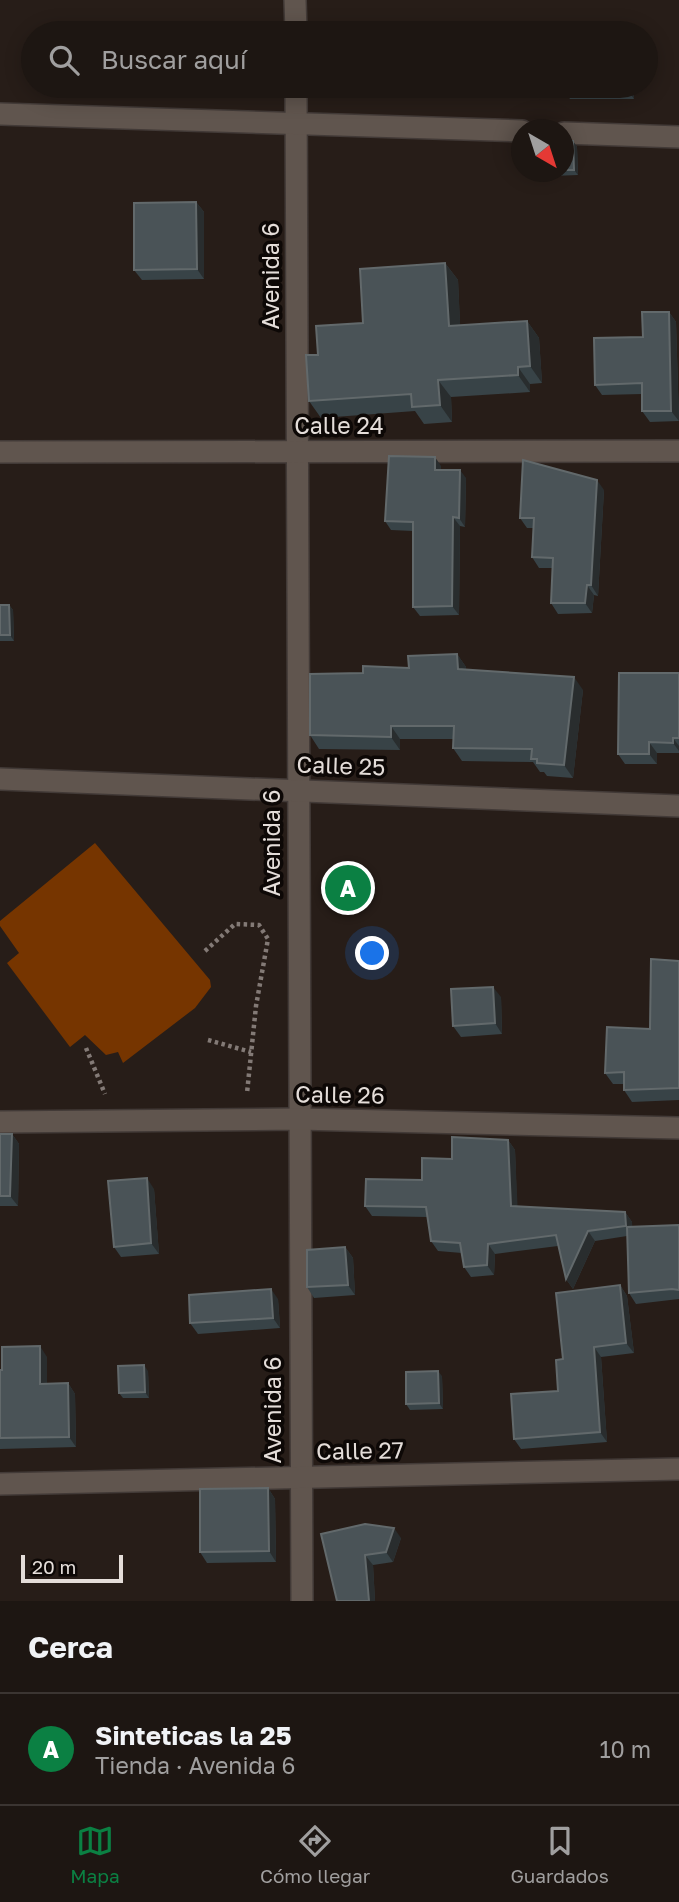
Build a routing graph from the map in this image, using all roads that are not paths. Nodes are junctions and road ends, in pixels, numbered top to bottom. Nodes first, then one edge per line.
1 (295, 0) edge
2 (296, 21) edge
3 (296, 98) edge
4 (0, 114) edge
5 (296, 122) junction
6 (511, 131) edge
7 (574, 133) edge
8 (679, 137) edge
9 (679, 451) edge
10 (0, 452) edge
11 (296, 452) junction
12 (0, 779) edge
13 (297, 790) junction
14 (679, 806) edge
15 (298, 1119) junction
16 (0, 1122) edge
17 (679, 1128) edge
18 (679, 1469) edge
19 (299, 1478) junction
20 (0, 1484) edge
21 (302, 1601) edge

1 - 2 street
3 - 5 street, Avenida 6
4 - 5 street
5 - 6 street
5 - 11 street, Avenida 6
7 - 8 street
9 - 11 street, Calle 24
10 - 11 street, Calle 24
11 - 13 street, Avenida 6
12 - 13 street, Calle 25
13 - 14 street, Calle 25
13 - 15 street, Avenida 6
15 - 16 street, Calle 26
15 - 17 street, Calle 26
15 - 19 street, Avenida 6
18 - 19 street, Calle 27
19 - 20 street, Calle 27
19 - 21 street, Avenida 6

